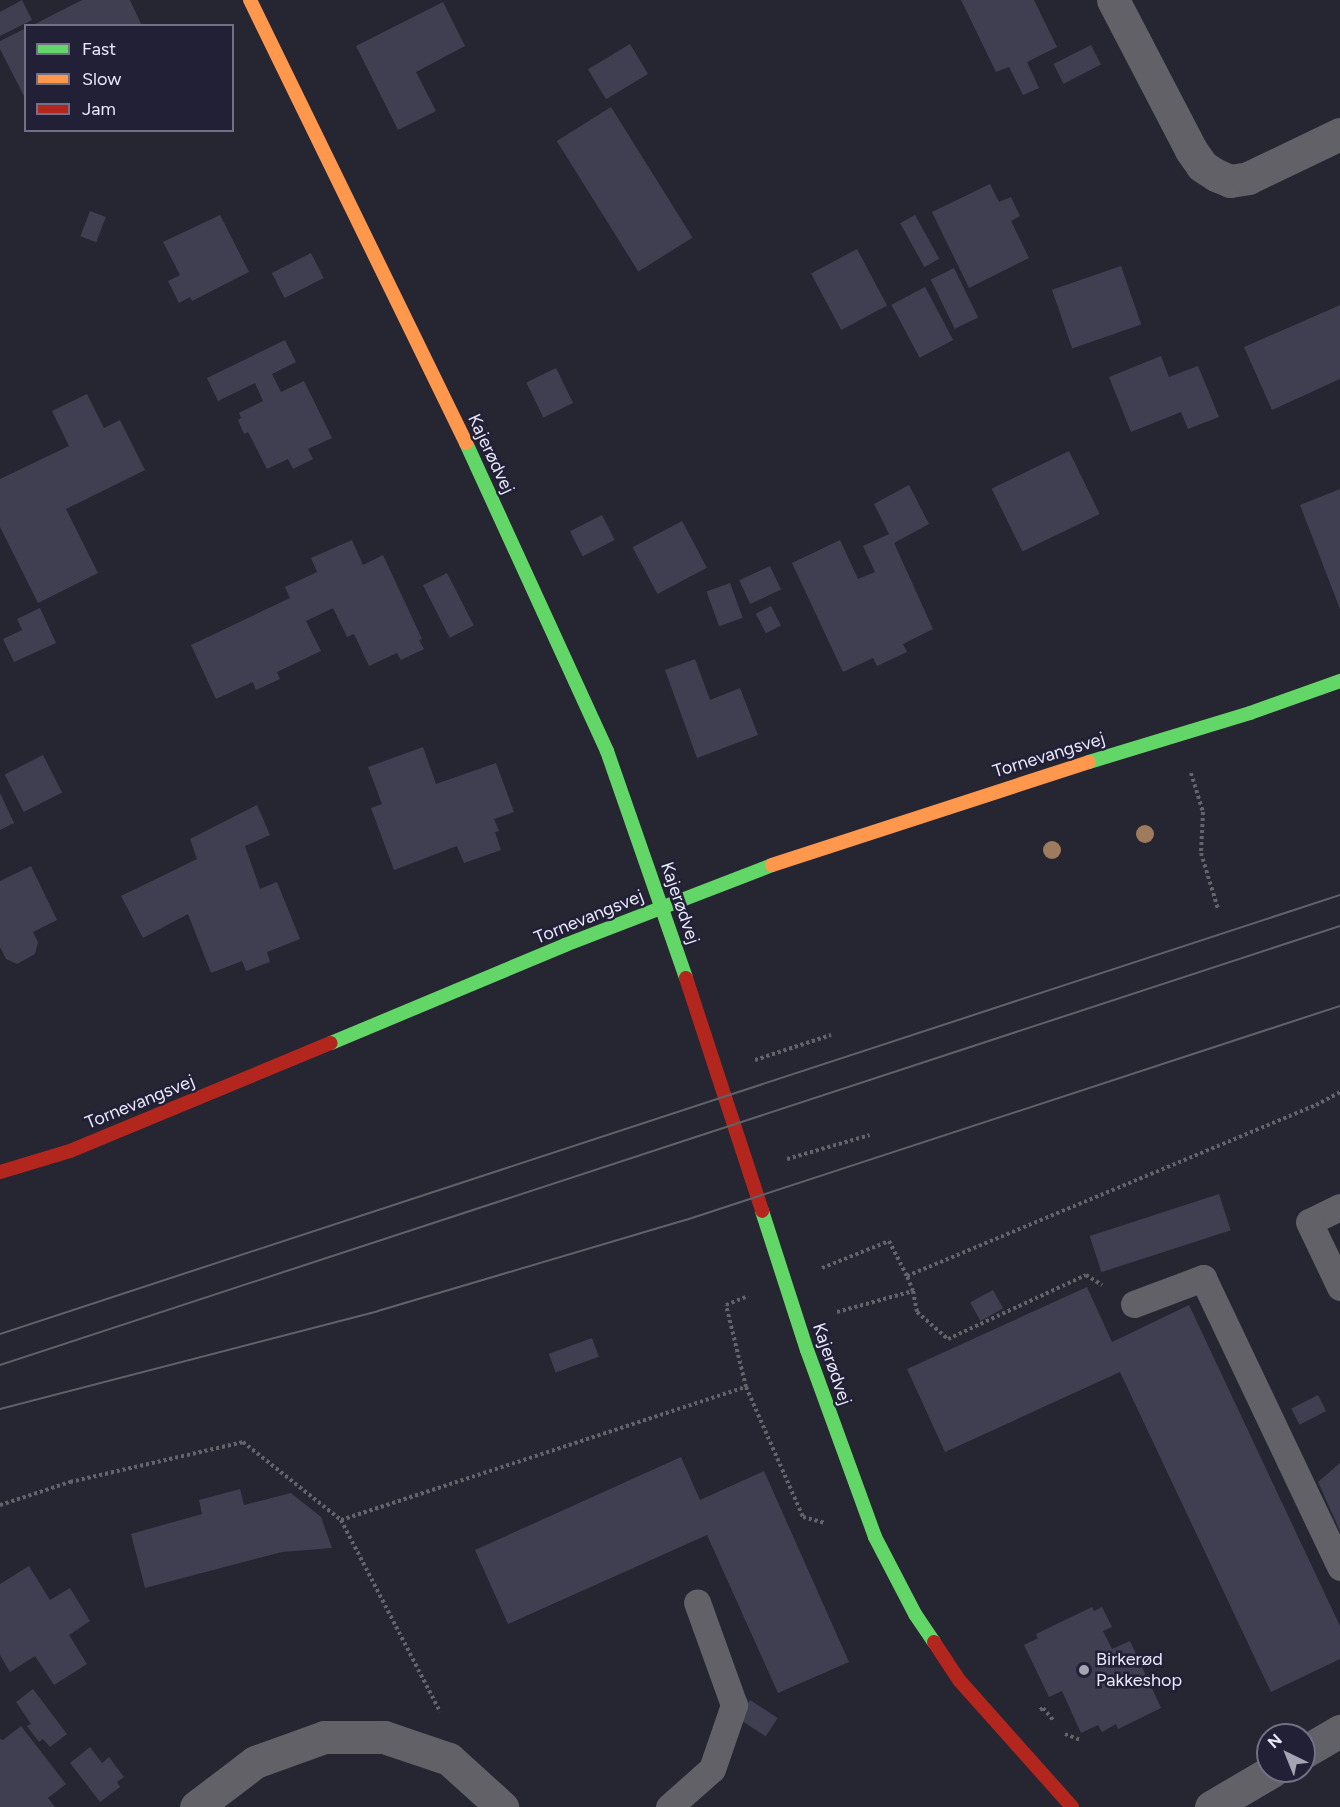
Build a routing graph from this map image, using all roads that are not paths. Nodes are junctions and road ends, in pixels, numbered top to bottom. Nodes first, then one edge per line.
1 (250, 0) edge
2 (1113, 0) edge
3 (1340, 134) edge
4 (1340, 681) edge
5 (663, 906) junction
6 (0, 1172) edge
7 (1340, 1207) edge
8 (1340, 1287) edge
9 (1134, 1304) road end
10 (1340, 1567) edge
11 (697, 1602) dead end
12 (1340, 1731) edge
13 (1316, 1745) edge
14 (1256, 1780) edge
15 (196, 1807) edge
16 (502, 1807) edge
17 (669, 1807) edge
18 (1072, 1807) edge
19 (1211, 1807) edge

1 - 5 street, Kajerødvej
2 - 3 street
4 - 5 street, Tornevangsvej
5 - 6 street, Tornevangsvej
5 - 18 street, Kajerødvej
7 - 8 lane
9 - 10 lane
11 - 17 lane
12 - 13 street
14 - 19 street
15 - 16 street

